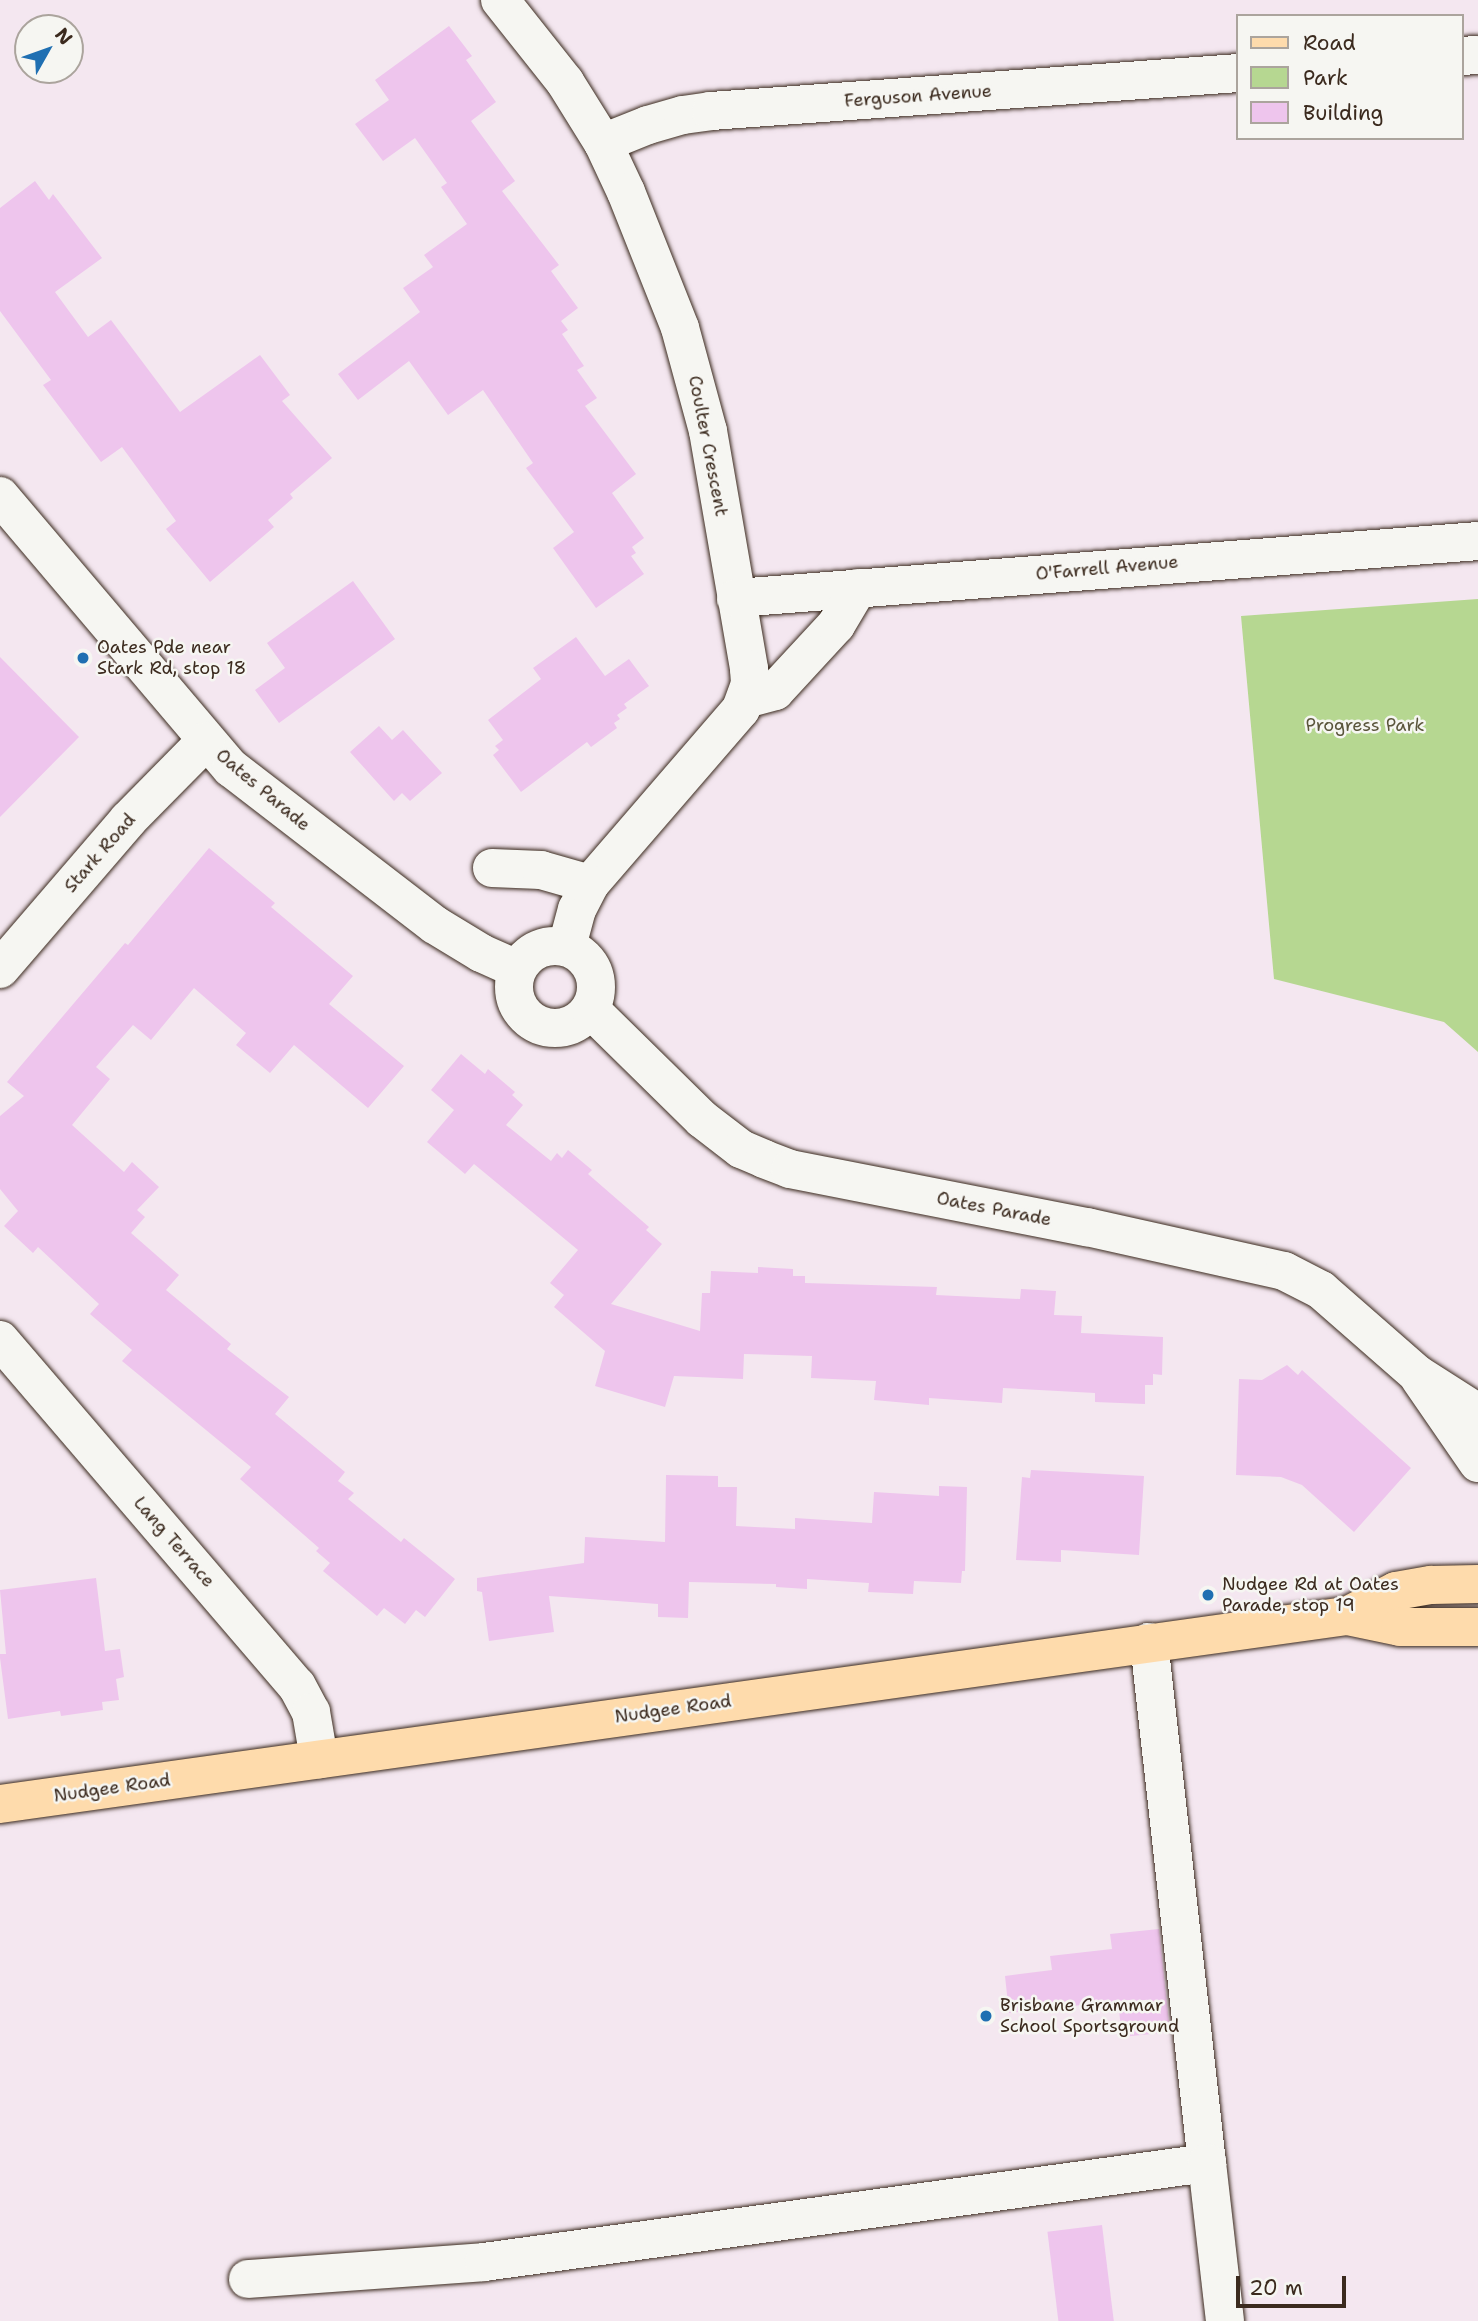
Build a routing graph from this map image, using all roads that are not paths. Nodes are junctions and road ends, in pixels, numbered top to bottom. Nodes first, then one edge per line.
1 (500, 0) edge
2 (1236, 73) edge
3 (603, 144) junction
4 (0, 496) edge
5 (1478, 541) edge
6 (858, 588) junction
7 (736, 598) junction
8 (746, 699) junction
9 (206, 741) junction
10 (492, 868) dead end
11 (590, 884) junction
12 (567, 947) junction
13 (0, 968) edge
14 (517, 969) junction
15 (590, 1009) junction
16 (0, 1340) edge
17 (1417, 1374) junction
18 (1478, 1413) edge
19 (1478, 1463) edge
20 (1478, 1584) edge
21 (1347, 1616) junction
22 (1478, 1627) edge
23 (1149, 1642) junction
24 (319, 1759) junction
25 (0, 1804) edge
26 (1207, 2163) junction
27 (248, 2279) dead end
28 (1225, 2321) edge

1 - 3 street, Coulter Crescent
2 - 3 street, Ferguson Avenue
3 - 7 street, Coulter Crescent
4 - 9 street, Oates Parade
5 - 6 street, O'Farrell Avenue
6 - 7 street, O'Farrell Avenue
6 - 8 street
7 - 8 street, Coulter Crescent
8 - 11 street, Coulter Crescent
9 - 13 street, Stark Road
9 - 14 street, Oates Parade
10 - 11 street
11 - 12 street, Coulter Crescent
12 - 14 street
12 - 15 street
14 - 15 street
15 - 17 street, Oates Parade
16 - 24 street, Lang Terrace
17 - 18 street, Oates Parade
17 - 19 street, Oates Parade
20 - 21 main road, Nudgee Road
21 - 22 main road, Nudgee Road
21 - 23 main road, Nudgee Road
23 - 24 main road, Nudgee Road
23 - 26 street
24 - 25 main road, Nudgee Road
26 - 27 street
26 - 28 street

